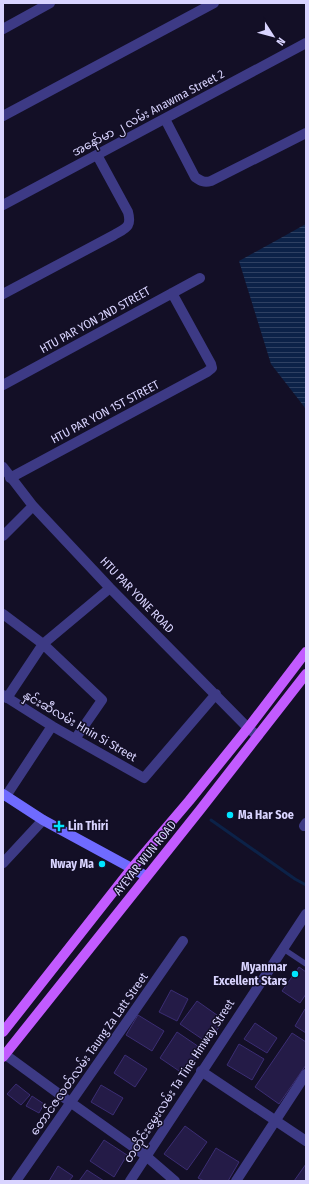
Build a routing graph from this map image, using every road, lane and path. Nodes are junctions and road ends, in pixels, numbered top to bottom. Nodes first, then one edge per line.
1 (50, 3) edge
2 (214, 3) edge
3 (3, 28) edge
4 (306, 43) edge
5 (3, 116) edge
6 (165, 119) junction
7 (306, 133) edge
8 (97, 155) junction
9 (3, 205) edge
10 (200, 278) dead end
11 (172, 293) junction
12 (3, 294) edge
13 (3, 385) edge
14 (3, 467) edge
15 (10, 478) junction
16 (34, 506) junction
17 (3, 536) edge
18 (110, 588) junction
19 (3, 614) edge
20 (43, 644) junction
21 (306, 652) edge
22 (306, 674) edge
23 (216, 694) junction
24 (5, 697) edge
25 (52, 726) junction
26 (248, 728) junction
27 (258, 736) junction
28 (75, 739) junction
29 (4, 795) edge
30 (43, 820) junction
31 (3, 864) edge
32 (132, 868) junction
33 (146, 876) junction
34 (305, 915) edge
35 (184, 941) dead end
36 (282, 948) junction
37 (306, 964) edge
38 (3, 1032) edge
39 (4, 1055) edge
40 (202, 1071) junction
41 (306, 1074) edge
42 (70, 1102) junction
43 (276, 1121) junction
44 (306, 1141) edge
45 (146, 1156) junction
46 (16, 1181) edge
47 (130, 1181) edge
48 (175, 1181) edge
49 (236, 1181) edge

1 - 3 street
2 - 5 street
4 - 6 street, အနော်မာ ၂ လမ်း Anawma Street 2
6 - 7 street
6 - 8 street, အနော်မာ ၂ လမ်း Anawma Street 2
8 - 9 street, အနော်မာ ၂ လမ်း Anawma Street 2
8 - 12 street
10 - 11 street, HTU PAR YON 2ND STREET
11 - 13 street, HTU PAR YON 2ND STREET
11 - 15 street, HTU PAR YON 1ST STREET
14 - 15 street, HTU PAR YONE ROAD
15 - 16 street, HTU PAR YONE ROAD
16 - 17 street
16 - 18 street, HTU PAR YONE ROAD
18 - 20 street
18 - 23 street, HTU PAR YONE ROAD
19 - 20 street
20 - 24 street
20 - 28 street
21 - 26 main road, AYEYAR WUN ROAD
22 - 27 main road, AYEYAR WUN ROAD
23 - 26 street, HTU PAR YONE ROAD
23 - 28 street, နှင်းဆီလမ်း Hnin Si Street
24 - 25 street, နှင်းဆီလမ်း Hnin Si Street
25 - 28 street, နှင်းဆီလမ်း Hnin Si Street
25 - 29 street
26 - 27 street, HTU PAR YONE ROAD
26 - 32 main road, AYEYAR WUN ROAD
27 - 33 main road, AYEYAR WUN ROAD
29 - 30 main road
30 - 31 street
30 - 32 main road
32 - 33 main road
32 - 38 main road, AYEYAR WUN ROAD
33 - 39 main road, AYEYAR WUN ROAD
34 - 36 street, တတိုင်းမွှေးလမ်း Ta Tine Hmway Street
35 - 42 street, တောင်ဇလတ်လမ်း Taung Za Latt Street
36 - 37 lane
36 - 40 street, တတိုင်းမွှေးလမ်း Ta Tine Hmway Street
39 - 42 street
40 - 43 street
40 - 45 street, တတိုင်းမွှေးလမ်း Ta Tine Hmway Street
41 - 43 street
42 - 45 street
42 - 46 street, တောင်ဇလတ်လမ်း Taung Za Latt Street
43 - 44 street
43 - 49 street
45 - 47 street, တတိုင်းမွှေးလမ်း Ta Tine Hmway Street
45 - 48 street

